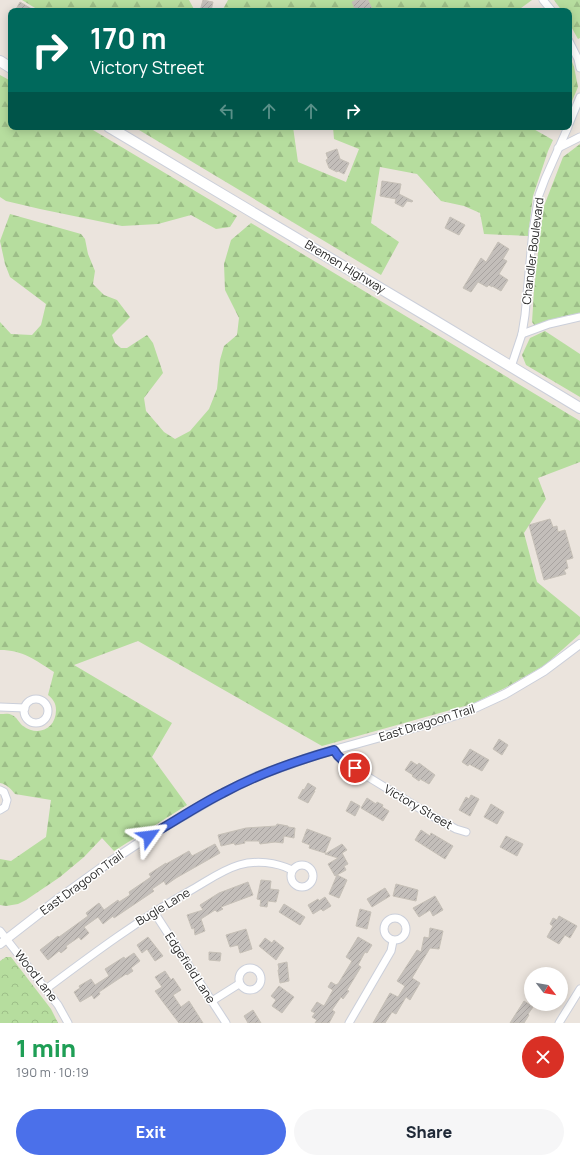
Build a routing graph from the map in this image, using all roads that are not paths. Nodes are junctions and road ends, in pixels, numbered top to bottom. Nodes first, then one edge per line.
1 (572, 47) edge
2 (580, 68) edge
3 (580, 97) edge
4 (572, 117) edge
5 (114, 130) edge
6 (567, 130) edge
7 (580, 137) edge
8 (558, 148) junction
9 (580, 317) edge
10 (522, 334) junction
11 (511, 367) junction
12 (580, 408) edge
13 (580, 644) edge
14 (0, 706) edge
15 (25, 708) dead end
16 (334, 750) junction
17 (0, 790) edge
18 (0, 810) edge
19 (466, 832) dead end
20 (292, 870) dead end
21 (154, 912) junction
22 (0, 931) edge
23 (393, 941) dead end
24 (3, 942) edge
25 (239, 984) dead end
26 (46, 989) junction
27 (580, 989) edge
28 (212, 1001) junction
29 (68, 1023) edge
30 (226, 1023) edge
31 (349, 1023) edge
32 (559, 1023) edge

1 - 2 street
3 - 4 street
5 - 11 main road, Bremen Highway
6 - 8 street, Chandler Boulevard
7 - 8 street
8 - 10 street, Chandler Boulevard
9 - 10 street
10 - 11 street, Chandler Boulevard
11 - 12 main road, Bremen Highway
13 - 16 street, East Dragoon Trail
14 - 15 street
16 - 19 street, Victory Street
16 - 24 street, East Dragoon Trail
17 - 18 street
20 - 21 street, Bugle Lane
21 - 26 street, Bugle Lane
21 - 28 street, Edgefield Lane
22 - 24 street, Wood Lane
23 - 31 street
24 - 26 street, Wood Lane
25 - 28 street
26 - 29 street, Wood Lane
27 - 32 street
28 - 30 street, Edgefield Lane

